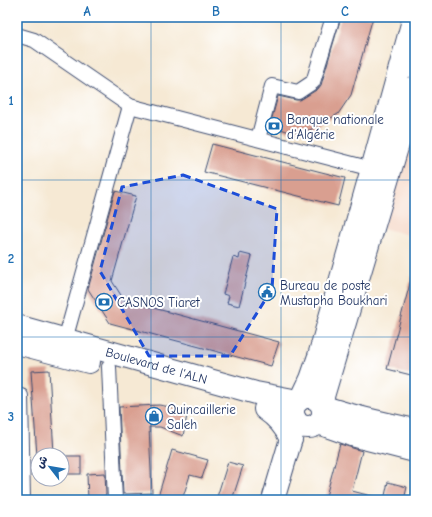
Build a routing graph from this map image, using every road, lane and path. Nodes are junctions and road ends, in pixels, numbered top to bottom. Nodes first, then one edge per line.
1 (333, 17) edge
2 (414, 17) edge
3 (17, 35) edge
4 (408, 69) edge
5 (415, 86) edge
6 (130, 106) junction
7 (258, 139) junction
8 (372, 169) junction
9 (17, 326) edge
10 (65, 340) junction
11 (17, 343) edge
12 (109, 367) junction
13 (17, 395) edge
14 (306, 415) junction
15 (415, 430) edge
16 (415, 451) edge
17 (24, 500) edge
18 (115, 500) edge
19 (273, 500) edge
20 (279, 500) edge

1 - 7 street
2 - 4 main road
3 - 6 street
4 - 8 main road
5 - 14 main road
6 - 7 street
6 - 10 street
7 - 8 street
8 - 14 main road
9 - 10 main road, Boulevard de l'ALN
10 - 14 main road, Boulevard de l'ALN
11 - 12 main road, Boulevard de l'ALN
12 - 14 main road, Boulevard de l'ALN
12 - 18 street
13 - 17 street
14 - 15 main road
14 - 16 main road
14 - 19 main road
14 - 20 main road

